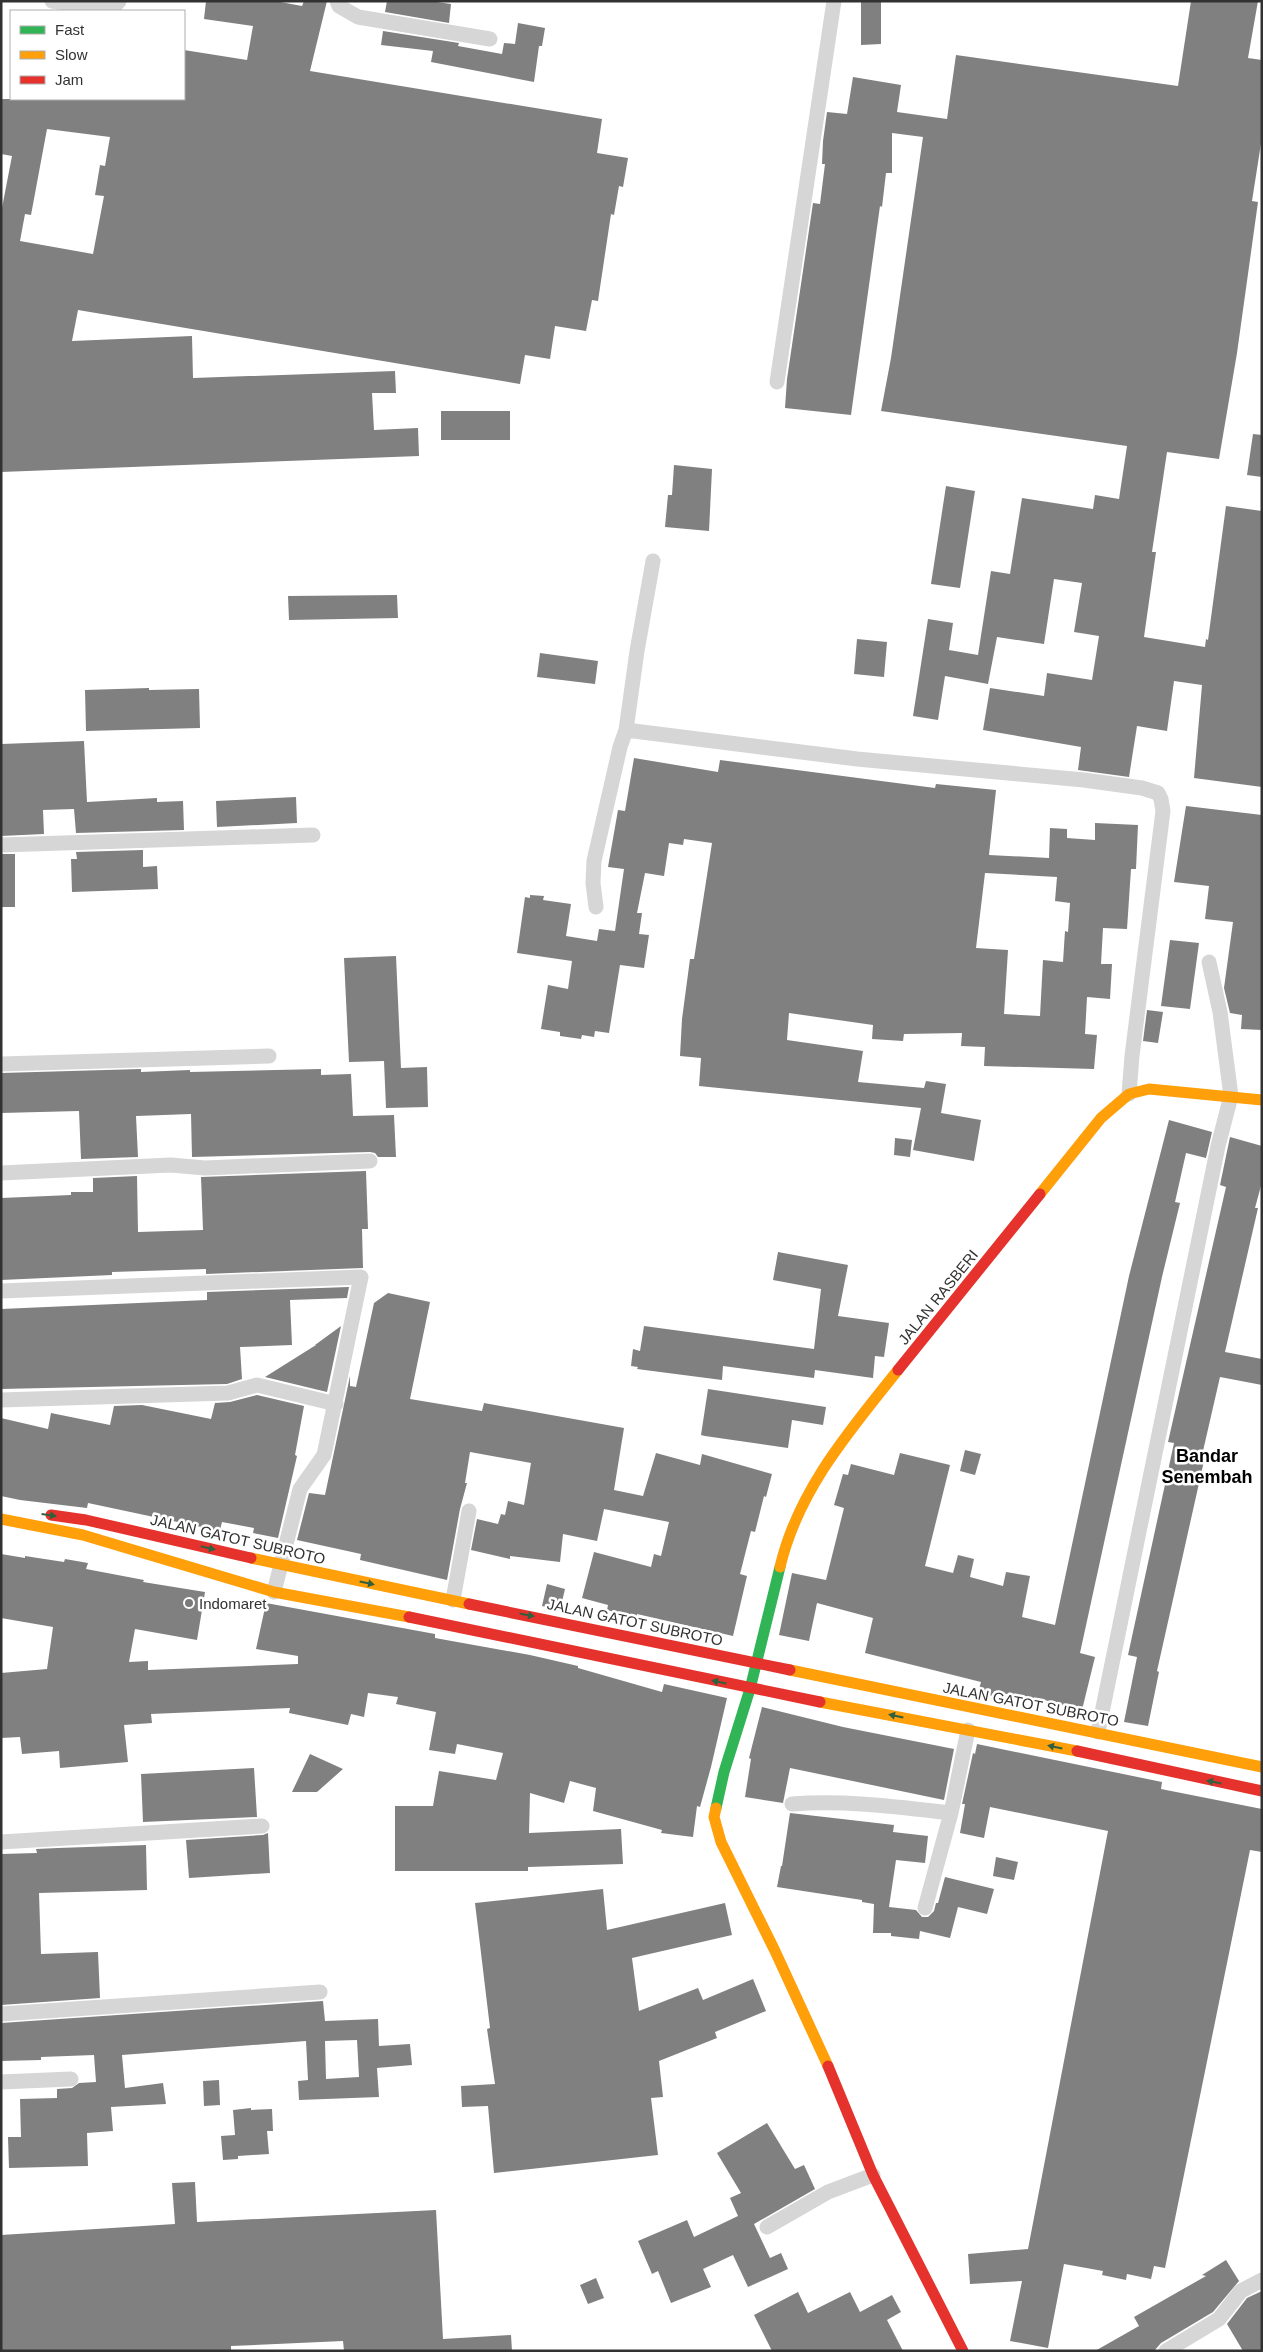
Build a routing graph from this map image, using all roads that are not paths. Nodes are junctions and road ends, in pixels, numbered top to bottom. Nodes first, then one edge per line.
1 (52, 1) edge
2 (119, 1) edge
3 (337, 1) edge
4 (834, 1) edge
5 (490, 40) dead end
6 (777, 382) dead end
7 (653, 560) dead end
8 (626, 730) junction
9 (313, 835) dead end
10 (1, 846) edge
11 (596, 907) dead end
12 (1209, 962) dead end
13 (269, 1056) dead end
14 (1, 1064) edge
15 (1129, 1094) junction
16 (1231, 1096) junction
17 (1262, 1100) edge
18 (370, 1161) dead end
19 (1, 1173) edge
20 (1, 1291) edge
21 (1, 1400) edge
22 (336, 1404) junction
23 (1, 1508) edge
24 (20, 1511) dead end
25 (469, 1511) dead end
26 (39, 1513) dead end
27 (1, 1519) edge
28 (86, 1520) junction
29 (83, 1535) junction
30 (281, 1565) junction
31 (274, 1592) junction
32 (453, 1600) junction
33 (756, 1663) junction
34 (750, 1689) junction
35 (968, 1730) junction
36 (1098, 1732) junction
37 (1262, 1766) edge
38 (1262, 1791) edge
39 (792, 1804) dead end
40 (951, 1813) junction
41 (262, 1826) dead end
42 (1, 1842) edge
43 (925, 1908) dead end
44 (320, 1992) dead end
45 (1, 2014) edge
46 (71, 2079) dead end
47 (1, 2082) edge
48 (873, 2175) junction
49 (767, 2227) dead end
50 (1262, 2280) edge
51 (963, 2351) edge
52 (1166, 2351) edge

1 - 2 street
3 - 5 street
4 - 6 street
7 - 8 street
8 - 11 street
8 - 15 street
9 - 10 street
12 - 16 street
13 - 14 street
15 - 16 main road, JALAN RASBERI
15 - 33 main road, JALAN RASBERI
16 - 17 main road, JALAN RASBERI
16 - 36 street
18 - 19 street
20 - 22 street
21 - 22 street
22 - 30 street
23 - 24 main road
25 - 32 street
26 -> 28 main road, JALAN GATOT SUBROTO
27 - 29 main road
28 - 29 main road
28 -> 30 main road, JALAN GATOT SUBROTO
29 - 31 main road
30 - 31 street
30 -> 32 main road, JALAN GATOT SUBROTO
34 -> 31 main road
32 -> 33 main road, JALAN GATOT SUBROTO
33 - 34 main road, JALAN RASBERI
33 - 36 main road, JALAN GATOT SUBROTO
35 -> 34 main road
34 - 48 main road, JALAN RASBERI
38 -> 35 main road
35 - 40 street
36 - 37 main road, JALAN GATOT SUBROTO
39 - 40 street
40 - 43 street
41 - 42 street
44 - 45 street
46 - 47 street
48 - 49 street
48 - 51 main road, JALAN RASBERI
50 - 52 street

